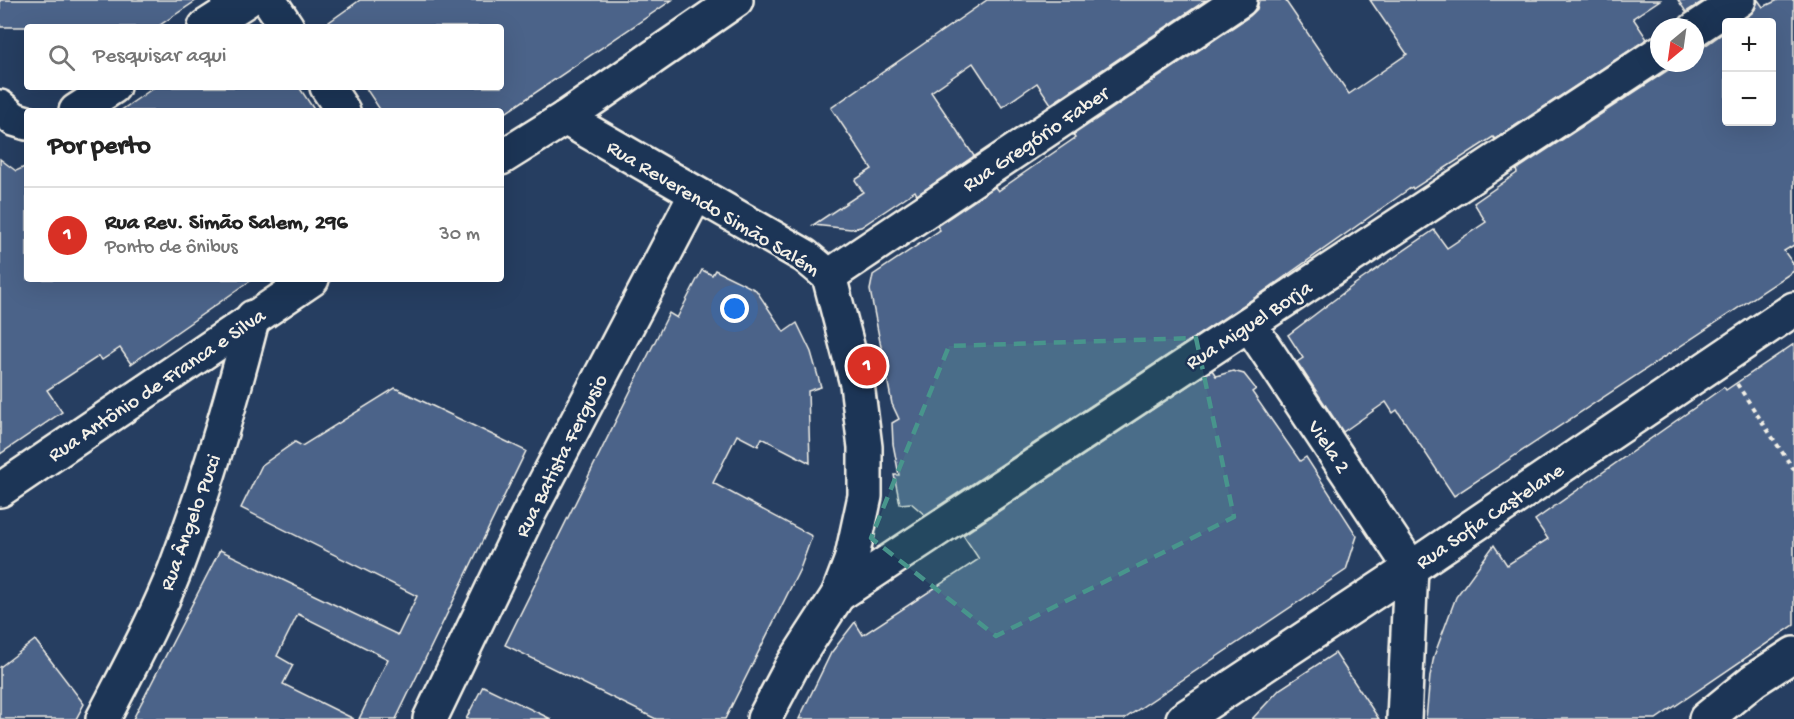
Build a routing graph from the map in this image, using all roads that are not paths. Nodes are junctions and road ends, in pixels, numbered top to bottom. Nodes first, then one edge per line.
1 (247, 0) edge
2 (269, 0) edge
3 (736, 0) edge
4 (1240, 0) edge
5 (1738, 0) edge
6 (1704, 23) edge
7 (210, 24) edge
8 (285, 24) edge
9 (1650, 58) edge
10 (108, 90) edge
11 (329, 90) edge
12 (0, 107) edge
13 (81, 108) edge
14 (341, 108) edge
15 (565, 118) junction
16 (24, 122) edge
17 (504, 156) edge
18 (696, 194) junction
19 (829, 276) junction
20 (307, 282) edge
21 (1794, 309) edge
22 (253, 317) junction
23 (1249, 324) junction
24 (0, 490) edge
25 (1411, 568) junction
26 (838, 595) junction
27 (1794, 654) edge
28 (1221, 705) edge
29 (103, 719) edge
30 (430, 719) edge
31 (765, 719) edge
32 (1183, 719) edge
33 (1404, 719) edge
34 (1706, 719) edge

1 - 7 street
2 - 8 street
3 - 15 street
4 - 19 street, Rua Gregório Faber
5 - 6 street
9 - 23 street, Rua Miguel Borja
10 - 13 street
11 - 14 street
12 - 16 street
15 - 17 street
15 - 18 street, Rua Reverendo Simão Salém
18 - 19 street, Rua Reverendo Simão Salém
18 - 30 street, Rua Batista Fergusio
19 - 26 street, Rua Reverendo Simão Salém
20 - 22 street, Rua Antônio de Franca e Silva
21 - 25 street, Rua Sofia Castelane
22 - 24 street, Rua Antônio de Franca e Silva
22 - 29 street, Rua Ângelo Pucci
23 - 25 street, Viela 2
23 - 26 street, Rua Miguel Borja
25 - 28 street, Rua Sofia Castelane
25 - 33 street
26 - 31 street, Rua Reverendo Simão Salém
27 - 34 street
28 - 32 street, Rua Sofia Castelane

